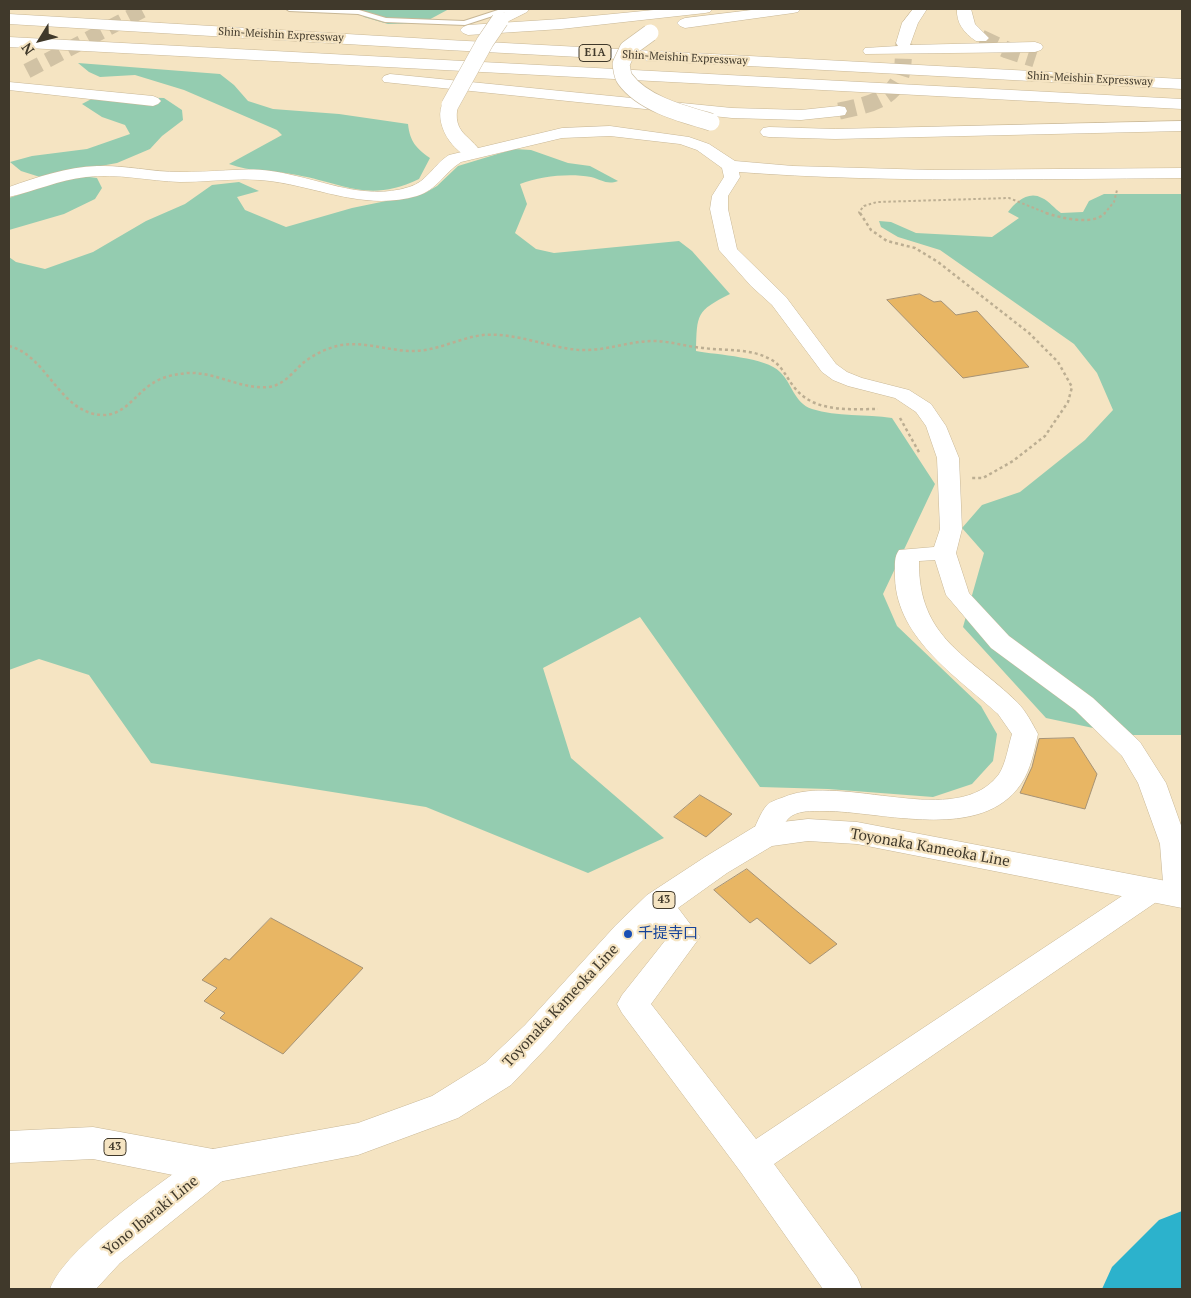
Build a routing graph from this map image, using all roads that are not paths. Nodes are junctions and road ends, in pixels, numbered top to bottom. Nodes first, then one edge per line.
1 (288, 9) edge
2 (705, 9) edge
3 (793, 9) edge
4 (920, 9) edge
5 (964, 9) edge
6 (520, 10) edge
7 (9, 14) edge
8 (9, 19) edge
9 (349, 29) junction
10 (981, 38) tunnel mouth
11 (9, 42) edge
12 (904, 43) tunnel mouth
13 (9, 49) edge
14 (300, 68) junction
15 (1182, 72) edge
16 (356, 76) dead end
17 (375, 78) dead end
18 (1182, 84) edge
19 (9, 86) edge
20 (153, 101) dead end
21 (1182, 104) edge
22 (839, 111) tunnel mouth
23 (1182, 117) edge
24 (1182, 126) edge
25 (473, 153) junction
26 (730, 166) junction
27 (1182, 173) edge
28 (9, 192) edge
29 (944, 553) junction
30 (765, 835) junction
31 (1171, 894) edge
32 (659, 904) junction
33 (9, 1147) edge
34 (752, 1160) junction
35 (212, 1166) junction
36 (70, 1289) edge
37 (844, 1289) edge

1 - 6 lane
2 - 9 main road
3 - 24 main road, bridge
4 - 12 main road
5 - 10 main road
6 - 25 main road, bridge
7 - 9 main road
8 - 18 main road, Shin-Meishin Expressway / E1A
9 - 15 main road
11 - 21 main road, Shin-Meishin Expressway / E1A
13 - 14 main road
14 - 16 main road
14 - 23 main road
17 - 22 main road
19 - 20 street
25 - 26 street
25 - 28 street
26 - 27 street
26 - 29 street
29 - 30 street
29 - 31 street
30 - 31 main road, Toyonaka Kameoka Line / 43
30 - 32 main road, Toyonaka Kameoka Line / 43
31 - 34 street
32 - 34 street
32 - 35 main road, Toyonaka Kameoka Line / 43
33 - 35 main road, Toyonaka Kameoka Line / 43
34 - 37 street
35 - 36 main road, Yono Ibaraki Line

